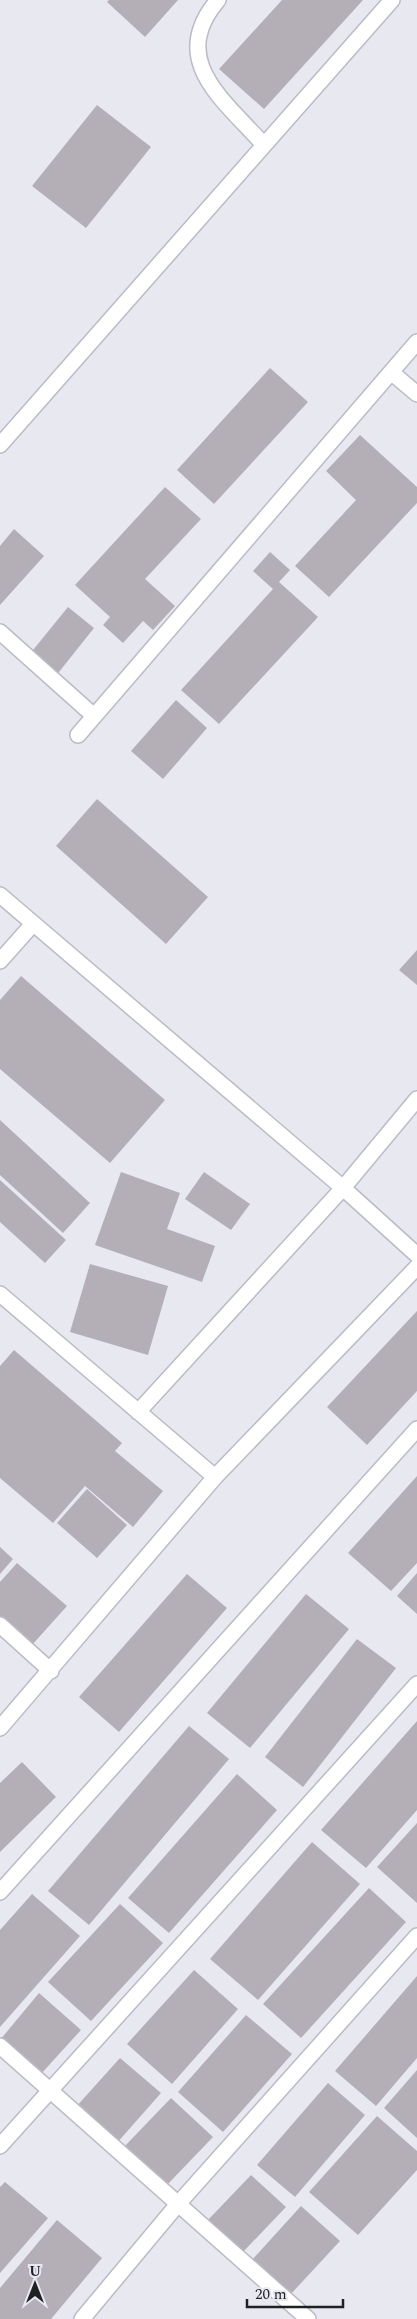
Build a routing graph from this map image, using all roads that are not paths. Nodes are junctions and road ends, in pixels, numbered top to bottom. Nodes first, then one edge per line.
1 (218, 0) edge
2 (392, 0) edge
3 (263, 144) junction
4 (417, 342) edge
5 (391, 372) junction
6 (417, 394) edge
7 (0, 445) edge
8 (0, 632) edge
9 (94, 716) junction
10 (78, 735) dead end
11 (0, 895) edge
12 (32, 925) junction
13 (0, 961) edge
14 (417, 1099) edge
15 (343, 1188) junction
16 (417, 1255) edge
17 (417, 1267) edge
18 (0, 1294) edge
19 (138, 1412) junction
20 (417, 1429) edge
21 (215, 1476) junction
22 (0, 1625) edge
23 (51, 1671) junction
24 (417, 1684) edge
25 (0, 1728) edge
26 (0, 1892) edge
27 (417, 1936) edge
28 (0, 2046) edge
29 (50, 2090) junction
30 (0, 2146) edge
31 (178, 2204) junction
32 (82, 2319) edge
33 (308, 2319) edge

1 - 3 lane
2 - 3 lane
3 - 7 lane
4 - 5 lane
5 - 6 lane
5 - 9 lane
8 - 9 lane
9 - 10 lane
11 - 12 lane
12 - 13 lane
12 - 15 lane
14 - 15 lane
15 - 16 lane
15 - 19 lane
17 - 21 lane
18 - 19 lane
19 - 21 lane
20 - 26 lane
21 - 23 lane
22 - 23 lane
23 - 25 lane
24 - 29 lane
27 - 31 lane
28 - 29 lane
29 - 30 lane
29 - 31 lane
31 - 32 lane
31 - 33 lane

